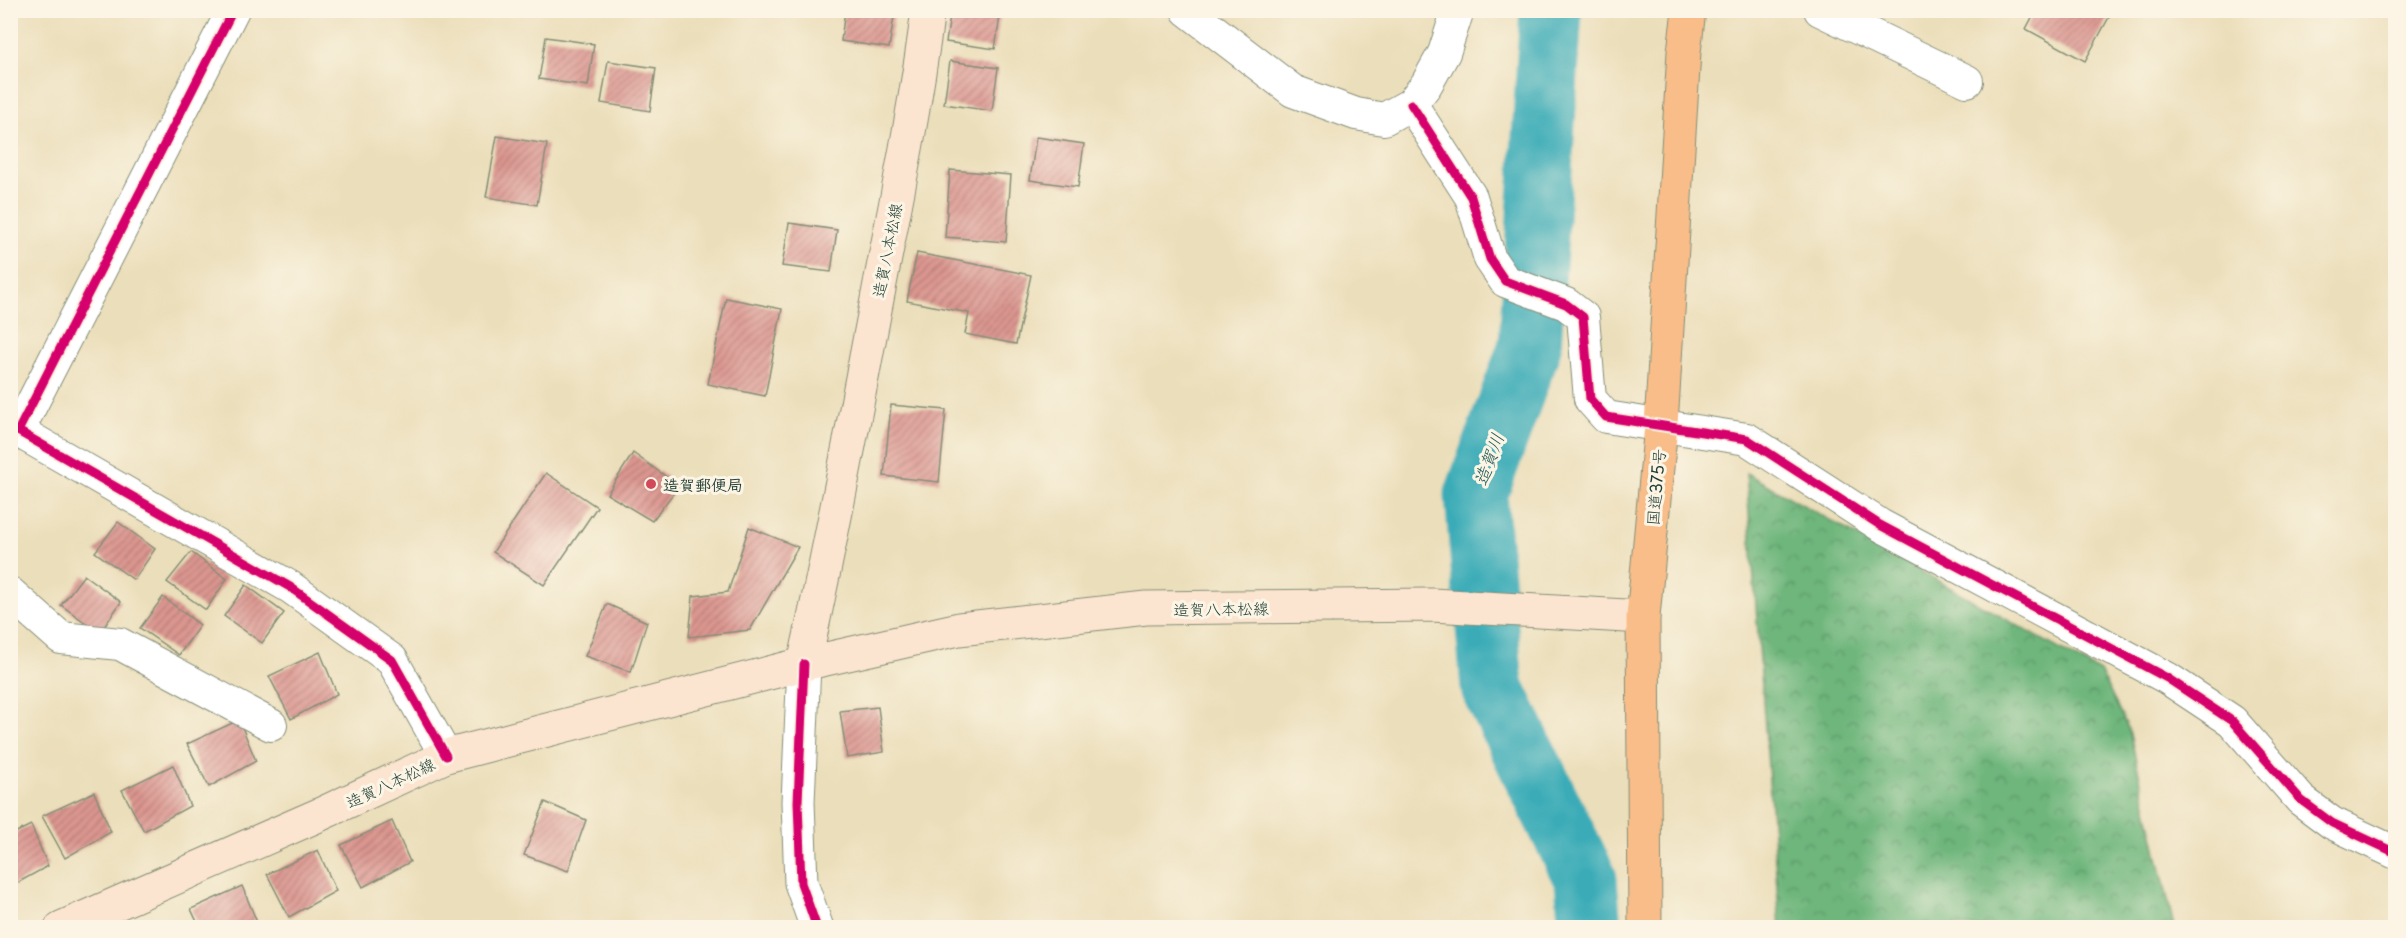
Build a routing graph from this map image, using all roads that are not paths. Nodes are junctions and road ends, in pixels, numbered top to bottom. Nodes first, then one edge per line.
1 (233, 10) edge
2 (928, 10) edge
3 (1187, 10) edge
4 (1458, 10) edge
5 (1689, 10) edge
6 (1820, 10) edge
7 (1967, 81) dead end
8 (1411, 104) junction
9 (1661, 425) junction
10 (14, 430) edge
11 (10, 593) edge
12 (1643, 616) junction
13 (804, 664) junction
14 (271, 725) dead end
15 (446, 756) junction
16 (2396, 853) edge
17 (61, 927) edge
18 (817, 927) edge
19 (1645, 927) edge

1 - 10 street
2 - 13 main road, 造賀八本松線
3 - 8 street
4 - 8 street
5 - 9 highway, 国道375号
6 - 7 street
8 - 9 street
9 - 12 highway, 国道375号
9 - 16 street
10 - 15 street
11 - 14 street
12 - 13 main road, 造賀八本松線
12 - 19 highway, 国道375号
13 - 15 main road, 造賀八本松線
13 - 18 street
15 - 17 main road, 造賀八本松線

